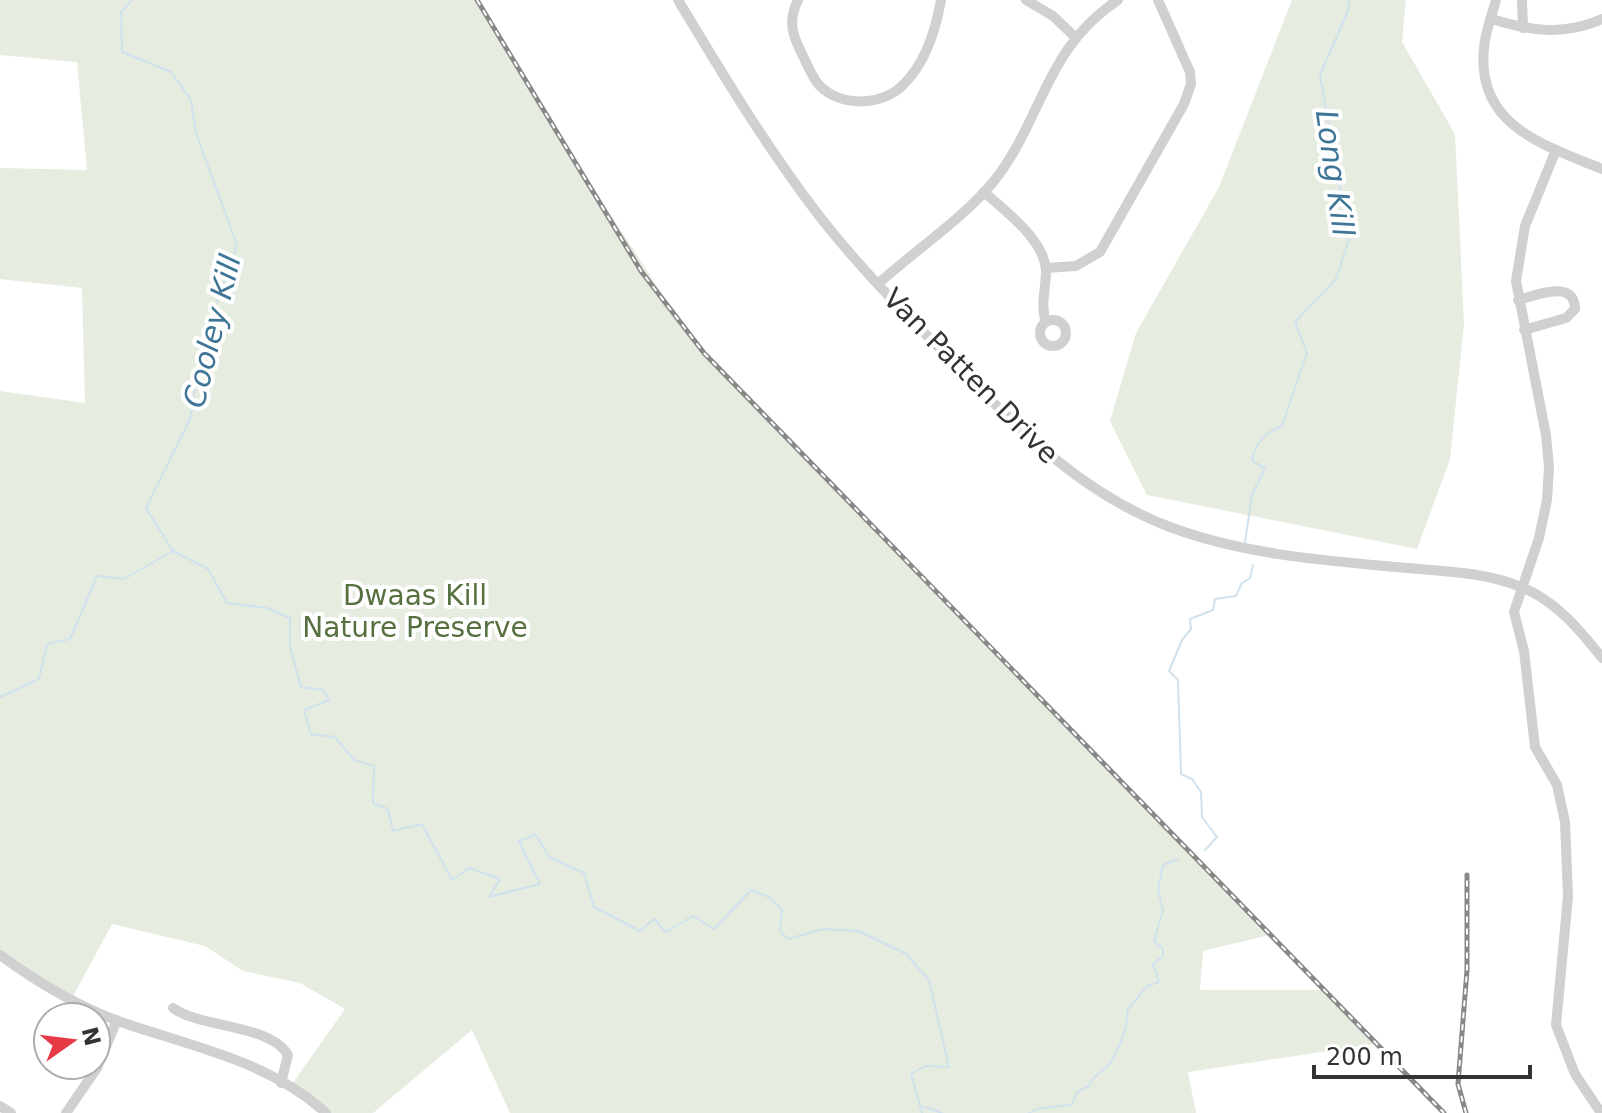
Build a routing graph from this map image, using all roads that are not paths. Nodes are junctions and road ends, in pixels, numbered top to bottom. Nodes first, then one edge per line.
1 (678, 0) edge
2 (798, 0) edge
3 (941, 0) edge
4 (1026, 0) edge
5 (1118, 0) edge
6 (1158, 0) edge
7 (1496, 0) edge
8 (1522, 0) edge
9 (1492, 19) junction
10 (1602, 19) edge
11 (1523, 28) junction
12 (1076, 38) junction
13 (1556, 150) junction
14 (1602, 169) edge
15 (984, 192) junction
16 (1046, 268) junction
17 (878, 284) junction
18 (1518, 300) junction
19 (1046, 322) dead end
20 (1524, 330) junction
21 (1520, 586) junction
22 (1602, 658) edge
23 (0, 955) edge
24 (173, 1008) dead end
25 (117, 1020) junction
26 (281, 1083) junction
27 (0, 1106) edge
28 (11, 1113) edge
29 (66, 1113) edge
30 (326, 1113) edge
31 (1601, 1113) edge

1 - 17 street, Van Patten Drive
2 - 3 street
4 - 12 street
5 - 12 street
6 - 16 street
7 - 9 street
8 - 11 street
9 - 11 street
9 - 13 street
10 - 11 street
12 - 15 street
13 - 14 street
13 - 18 street
15 - 16 street
15 - 17 street
16 - 19 street
17 - 21 street, Van Patten Drive
18 - 20 street
18 - 20 street
20 - 21 street
21 - 22 street, Van Patten Drive
21 - 31 street
23 - 25 street
24 - 26 street
25 - 26 street
25 - 29 street
26 - 30 street
27 - 28 street

